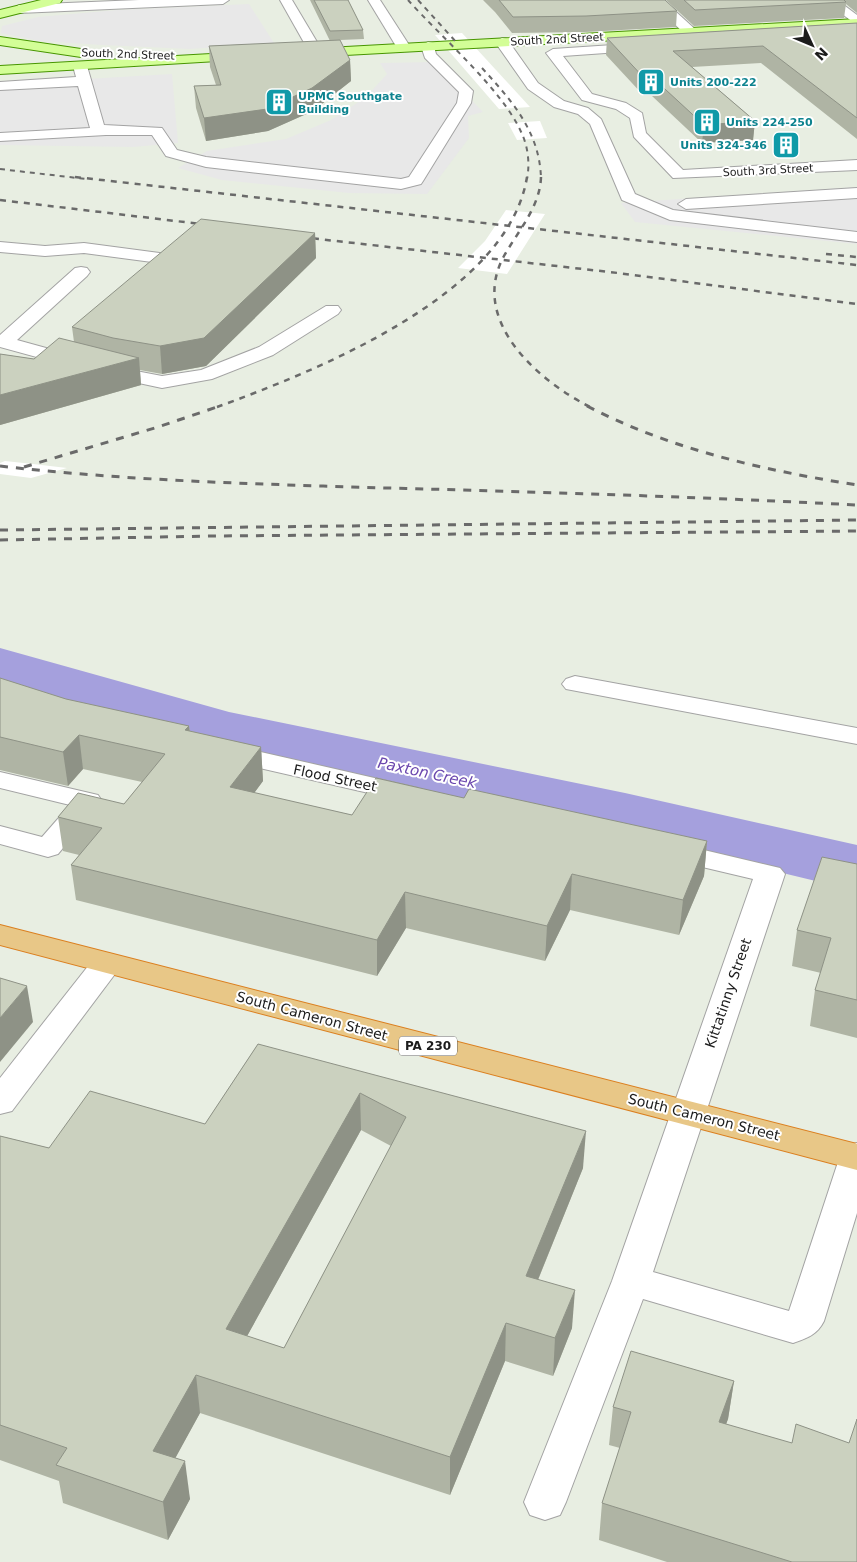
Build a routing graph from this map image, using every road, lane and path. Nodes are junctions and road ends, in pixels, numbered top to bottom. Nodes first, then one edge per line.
1 (56, 0) edge
2 (223, 0) edge
3 (286, 0) edge
4 (374, 0) edge
5 (656, 0) edge
6 (829, 0) edge
7 (19, 9) junction
8 (0, 14) edge
9 (857, 22) edge
10 (690, 32) junction
11 (852, 36) edge
12 (0, 41) edge
13 (502, 42) junction
14 (703, 44) junction
15 (428, 46) junction
16 (404, 48) junction
17 (316, 52) junction
18 (296, 54) edge
19 (80, 66) junction
20 (0, 70) edge
21 (85, 81) junction
22 (0, 86) edge
23 (106, 131) junction
24 (0, 137) edge
25 (857, 165) edge
26 (857, 193) edge
27 (650, 206) junction
28 (857, 237) edge
29 (0, 247) edge
30 (167, 259) edge
31 (81, 272) dead end
32 (332, 310) dead end
33 (2, 341) edge
34 (575, 684) dead end
35 (857, 736) edge
36 (200, 746) edge
37 (0, 780) edge
38 (433, 799) edge
39 (0, 835) edge
40 (647, 846) edge
41 (0, 935) edge
42 (107, 962) junction
43 (0, 1102) edge
44 (687, 1113) junction
45 (857, 1157) edge
46 (631, 1281) junction
47 (545, 1502) dead end

1 - 7 main road
2 - 7 street
3 - 17 street
4 - 16 street
5 - 10 street
6 - 9 street
7 - 8 main road
9 - 10 main road, South 2nd Street
10 - 13 main road, South 2nd Street
10 - 14 street
11 - 14 street
12 - 19 main road, South 2nd Street
13 - 15 main road, South 2nd Street
13 - 27 street
14 - 25 street, South 3rd Street
15 - 16 main road, South 2nd Street
15 - 23 street
16 - 17 main road, South 2nd Street
17 - 18 main road, South 2nd Street
19 - 20 main road, South 2nd Street
19 - 21 street
21 - 22 street
21 - 23 street
23 - 24 street
26 - 27 street
27 - 28 street
29 - 30 street
31 - 33 street
32 - 33 street
34 - 35 street
36 - 38 street, Flood Street
37 - 39 street
40 - 44 street, Kittatinny Street
41 - 42 highway, South Cameron Street / PA 230
42 - 43 street
42 - 44 highway, South Cameron Street / PA 230
44 - 45 highway, South Cameron Street / PA 230
44 - 46 street, Kittatinny Street
45 - 46 street
46 - 47 street, Kittatinny Street

